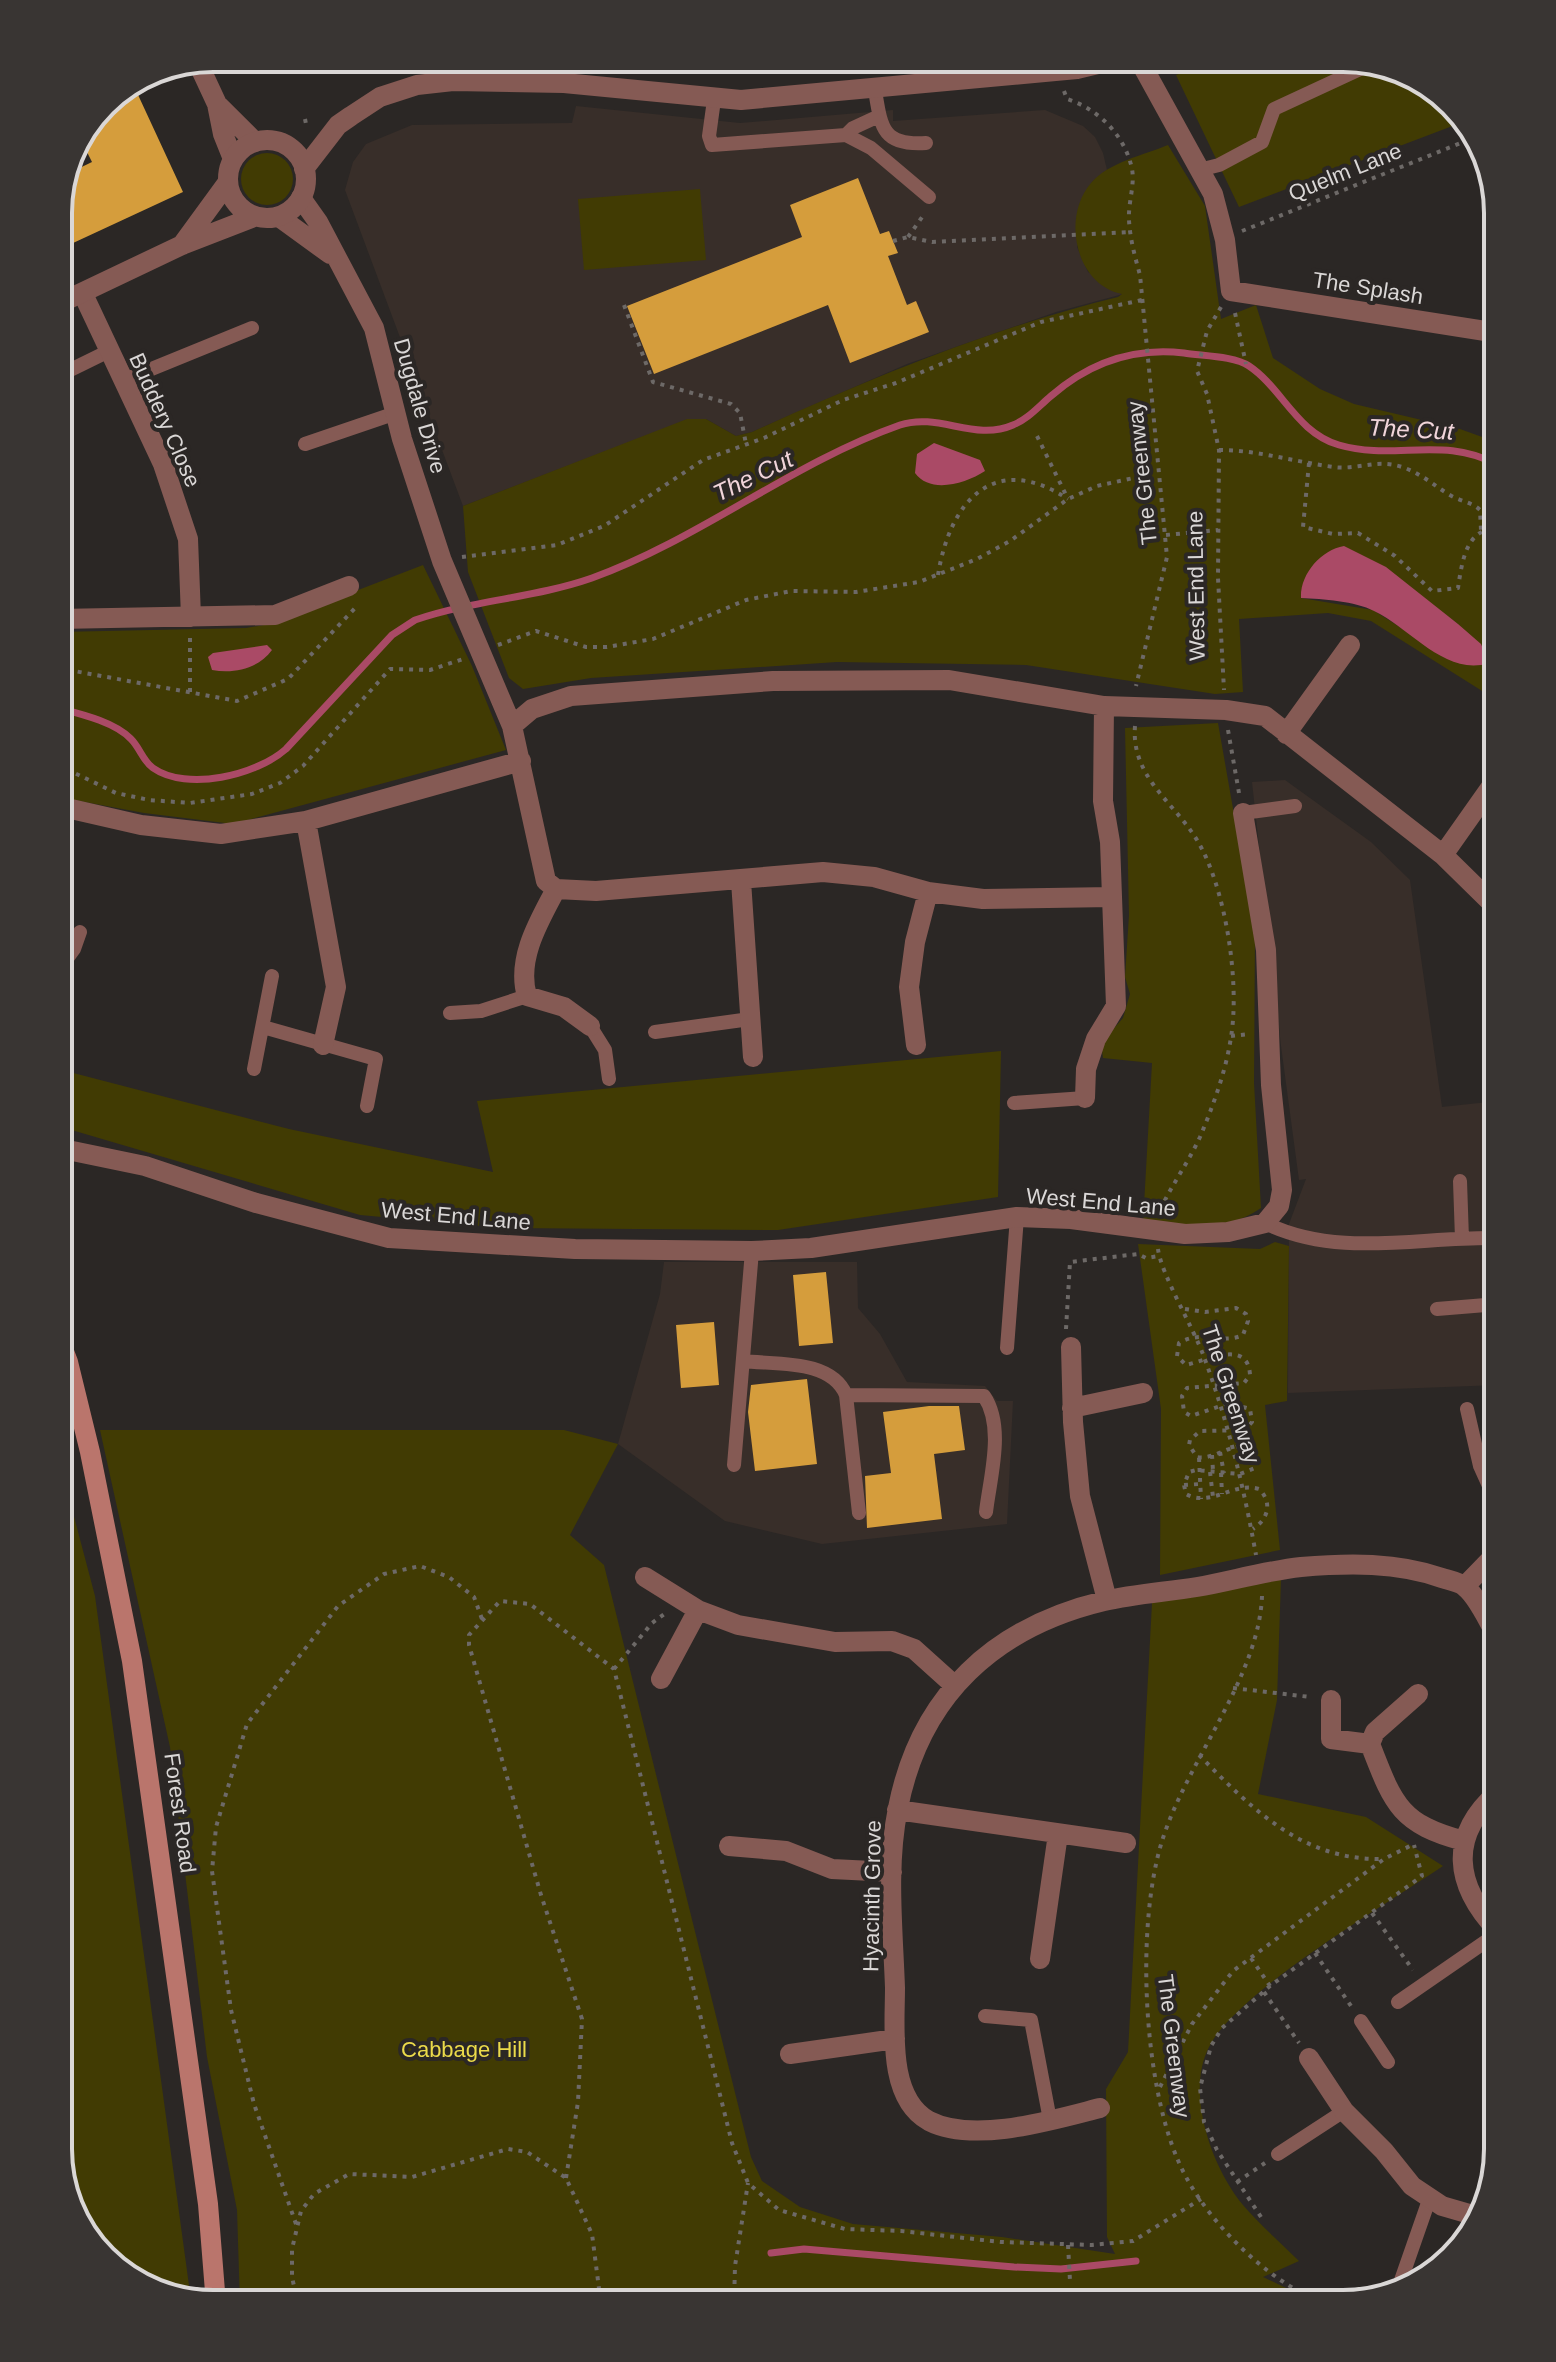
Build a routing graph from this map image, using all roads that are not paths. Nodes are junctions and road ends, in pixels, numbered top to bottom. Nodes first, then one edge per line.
1 (1034, 72) edge
2 (1146, 72) edge
3 (1353, 72) edge
4 (202, 73) edge
5 (875, 90) junction
6 (714, 100) junction
7 (217, 104) junction
8 (879, 116) junction
9 (338, 125) junction
10 (846, 135) junction
11 (255, 142) junction
12 (926, 143) dead end
13 (287, 146) junction
14 (233, 159) junction
15 (304, 169) junction
16 (1199, 170) junction
17 (228, 182) junction
18 (929, 197) dead end
19 (301, 198) junction
20 (254, 217) junction
21 (279, 217) junction
22 (182, 245) junction
23 (333, 256) junction
24 (83, 294) junction
25 (72, 298) edge
26 (252, 328) dead end
27 (1484, 331) edge
28 (109, 351) junction
29 (72, 369) edge
30 (122, 381) junction
31 (396, 413) junction
32 (305, 444) dead end
33 (354, 595) road end
34 (191, 617) junction
35 (72, 619) edge
36 (1350, 645) dead end
37 (1104, 706) junction
38 (512, 726) junction
39 (1286, 734) junction
40 (521, 761) junction
41 (1484, 797) edge
42 (1295, 806) dead end
43 (72, 809) edge
44 (1243, 813) joint
45 (306, 821) junction
46 (1443, 855) junction
47 (741, 881) junction
48 (556, 889) junction
49 (928, 892) junction
50 (1484, 895) edge
51 (1112, 897) junction
52 (80, 932) dead end
53 (72, 952) edge
54 (272, 976) dead end
55 (527, 996) junction
56 (450, 1013) dead end
57 (750, 1019) junction
58 (590, 1026) joint
59 (263, 1027) junction
60 (655, 1032) dead end
61 (323, 1045) junction
62 (916, 1045) dead end
63 (753, 1057) dead end
64 (254, 1069) dead end
65 (609, 1079) dead end
66 (1085, 1098) joint
67 (1014, 1103) dead end
68 (367, 1106) dead end
69 (72, 1151) edge
70 (1460, 1181) dead end
71 (1017, 1217) junction
72 (1265, 1223) junction
73 (1484, 1238) edge
74 (1462, 1239) junction
75 (752, 1251) junction
76 (1484, 1305) edge
77 (1437, 1309) dead end
78 (1071, 1347) road end
79 (1007, 1348) dead end
80 (743, 1361) junction
81 (72, 1378) edge
82 (1143, 1393) dead end
83 (846, 1395) junction
84 (1072, 1408) junction
85 (1467, 1409) dead end
86 (734, 1465) dead end
87 (1484, 1475) edge
88 (986, 1512) dead end
89 (859, 1513) dead end
90 (1484, 1566) edge
91 (645, 1577) dead end
92 (1465, 1586) junction
93 (1107, 1600) junction
94 (690, 1606) junction
95 (1484, 1617) edge
96 (661, 1679) dead end
97 (954, 1685) junction
98 (1418, 1694) dead end
99 (1331, 1700) road end
100 (1370, 1744) junction
101 (1484, 1808) edge
102 (897, 1810) junction
103 (1058, 1834) junction
104 (1464, 1841) junction
105 (1126, 1843) dead end
106 (729, 1846) dead end
107 (892, 1872) junction
108 (1484, 1916) edge
109 (1484, 1942) edge
110 (1040, 1959) dead end
111 (1398, 2002) dead end
112 (985, 2016) dead end
113 (1361, 2021) road end
114 (895, 2039) junction
115 (790, 2054) dead end
116 (1309, 2058) road end
117 (1388, 2062) dead end
118 (1100, 2108) dead end
119 (1344, 2111) junction
120 (1050, 2120) junction
121 (1278, 2154) road end
122 (1429, 2200) junction
123 (1468, 2213) edge
124 (1402, 2276) edge
125 (215, 2290) edge

1 - 5 street
2 - 16 street
3 - 16 lane
4 - 7 street
5 - 6 street
5 - 8 lane
6 - 9 street
6 - 10 lane
7 - 11 street
7 - 14 street
8 - 10 lane
8 - 12 lane
9 - 13 street
9 - 15 street
10 - 18 lane
11 - 13 street
11 - 14 street
13 - 15 street
14 - 17 street
15 - 19 street
16 - 27 street, The Splash
17 - 20 street
17 - 22 street
19 - 21 street
19 - 23 street, Dugdale Drive
20 - 21 street
20 - 22 street
21 - 23 street, Dugdale Drive
22 - 24 street
23 - 31 street, Dugdale Drive
24 - 25 street
24 - 28 street, Buddery Close
26 - 30 lane
28 - 29 lane
28 - 30 street, Buddery Close
30 - 34 street, Buddery Close
31 - 32 lane
31 - 38 street, Dugdale Drive
33 - 34 street
34 - 35 street
36 - 39 street
37 - 38 street
37 - 39 street
37 - 51 street
38 - 40 street, Dugdale Drive
39 - 46 street
40 - 45 street
40 - 48 street, Dugdale Drive
41 - 46 street
42 - 44 lane
43 - 45 street
44 - 72 street
45 - 61 street
46 - 50 street
47 - 48 street
47 - 49 street
47 - 57 street
48 - 55 street
49 - 51 street
49 - 62 street
51 - 66 street
52 - 53 lane
54 - 59 lane
55 - 56 lane
55 - 58 street
57 - 60 lane
57 - 63 street
58 - 65 lane
59 - 61 lane
59 - 64 lane
61 - 68 lane
66 - 67 lane
69 - 75 street, West End Lane
70 - 74 lane
71 - 72 street, West End Lane
71 - 75 street, West End Lane
71 - 79 lane
72 - 74 lane
73 - 74 lane
75 - 80 lane
76 - 77 lane
78 - 84 street
80 - 83 lane
80 - 86 lane
81 - 125 main road, Forest Road
82 - 84 street
83 - 88 lane
83 - 89 lane
84 - 93 street
85 - 87 lane
90 - 92 street
91 - 94 street
92 - 93 street, Hyacinth Grove
92 - 95 street
93 - 97 street, Hyacinth Grove
94 - 96 street
94 - 97 street
97 - 102 street, Hyacinth Grove
98 - 100 street
99 - 100 street
100 - 104 street
101 - 104 street
102 - 103 street
102 - 107 street, Hyacinth Grove
103 - 105 street
103 - 110 street
104 - 108 street
106 - 107 street
107 - 114 street, Hyacinth Grove
109 - 111 lane
112 - 120 lane
113 - 117 lane
114 - 115 street
114 - 120 street, Hyacinth Grove
116 - 119 street
118 - 120 street, Hyacinth Grove
119 - 121 lane
119 - 122 street
122 - 123 street
122 - 124 lane

